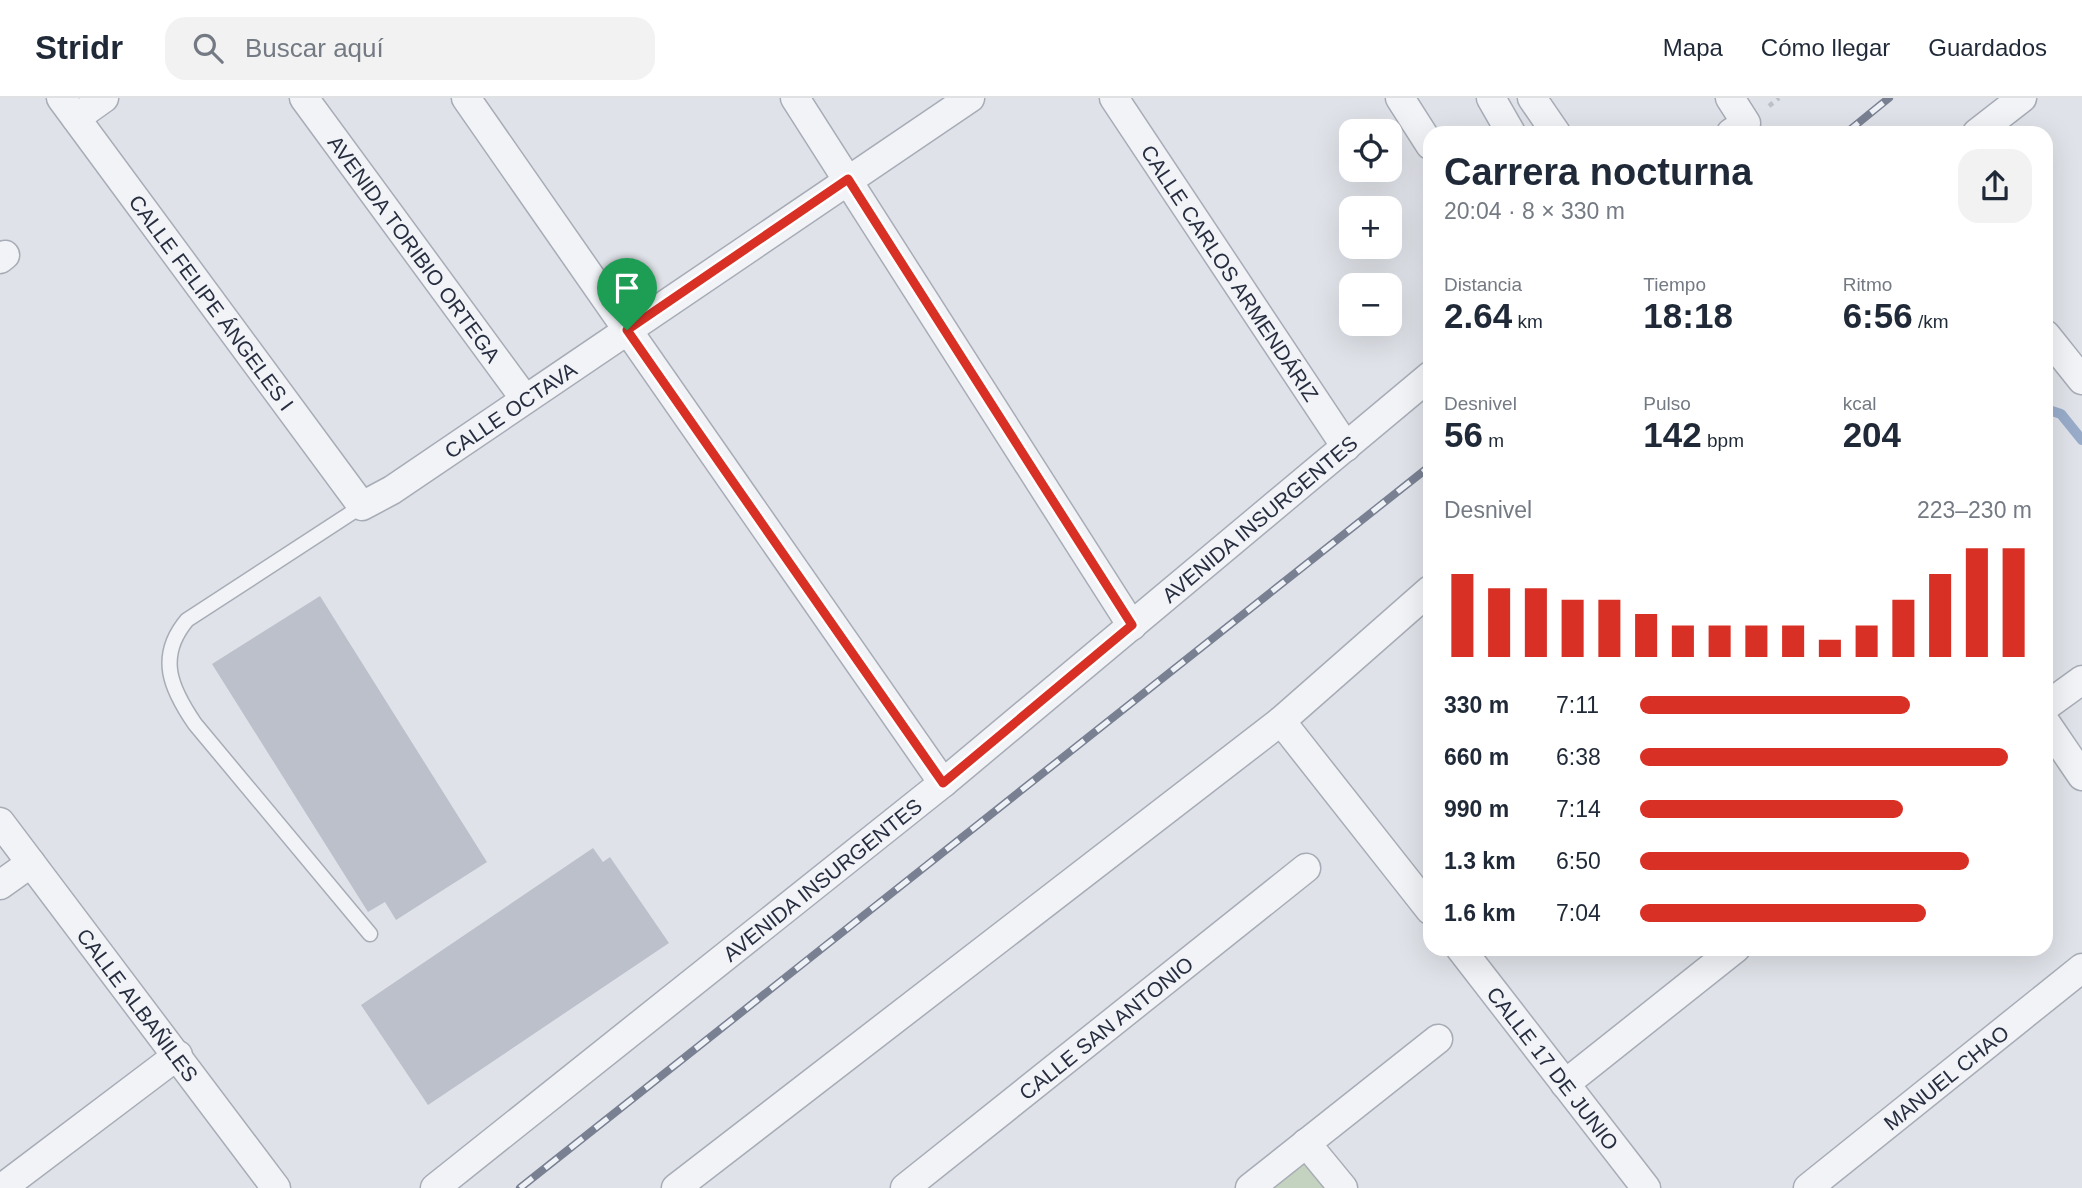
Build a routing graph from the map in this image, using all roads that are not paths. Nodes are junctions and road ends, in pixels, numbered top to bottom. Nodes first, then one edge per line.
1 (104, 98) edge
2 (304, 98) edge
3 (466, 98) edge
4 (795, 98) edge
5 (971, 98) edge
6 (1114, 98) edge
7 (1400, 98) edge
8 (1490, 98) edge
9 (1532, 98) edge
10 (1730, 98) edge
11 (2022, 98) edge
12 (68, 108) edge
13 (1507, 126) edge
14 (1551, 126) edge
15 (1738, 126) edge
16 (1986, 126) edge
17 (1423, 134) edge
18 (848, 179) junction
19 (627, 330) junction
20 (2053, 344) edge
21 (2082, 380) edge
22 (1423, 382) edge
23 (525, 399) junction
24 (1346, 447) junction
25 (362, 506) junction
26 (1423, 596) edge
27 (1132, 625) junction
28 (2082, 681) edge
29 (2053, 701) edge
30 (1281, 721) junction
31 (2053, 733) edge
32 (2082, 776) edge
33 (943, 783) junction
34 (0, 822) edge
35 (31, 863) junction
36 (1306, 868) dead end
37 (0, 885) edge
38 (1423, 896) edge
39 (370, 934) dead end
40 (1466, 956) edge
41 (1727, 956) edge
42 (2082, 968) edge
43 (1438, 1039) dead end
44 (178, 1055) junction
45 (1565, 1084) junction
46 (1306, 1143) junction
47 (2, 1188) edge
48 (276, 1188) edge
49 (435, 1188) edge
50 (676, 1188) edge
51 (905, 1188) edge
52 (1250, 1188) edge
53 (1343, 1188) edge
54 (1646, 1188) edge
55 (1808, 1188) edge

1 - 12 street
2 - 23 street, AVENIDA TORIBIO ORTEGA
3 - 19 street
4 - 18 street
5 - 18 street, CALLE OCTAVA
6 - 24 street, CALLE CARLOS ARMENDÁRIZ
7 - 17 street
8 - 13 street
9 - 14 street
10 - 15 street
11 - 16 street
12 - 25 street, CALLE FELIPE ÁNGELES I
18 - 19 street, CALLE OCTAVA
18 - 27 street
19 - 23 street, CALLE OCTAVA
19 - 33 street
20 - 21 street
22 - 24 street, AVENIDA INSURGENTES
23 - 25 street, CALLE OCTAVA
24 - 27 street, AVENIDA INSURGENTES
25 - 39 lane
26 - 30 street
27 - 33 street, AVENIDA INSURGENTES
28 - 29 street
30 - 38 street
30 - 50 street
31 - 32 street
33 - 49 street, AVENIDA INSURGENTES
34 - 35 street, CALLE ALBAÑILES
35 - 37 street
35 - 44 street, CALLE ALBAÑILES
36 - 51 street, CALLE SAN ANTONIO
40 - 45 street, CALLE 17 DE JUNIO
41 - 45 street
42 - 55 street, MANUEL CHAO
43 - 46 street
44 - 47 street
44 - 48 street, CALLE ALBAÑILES
45 - 54 street, CALLE 17 DE JUNIO
46 - 52 street
46 - 53 street

